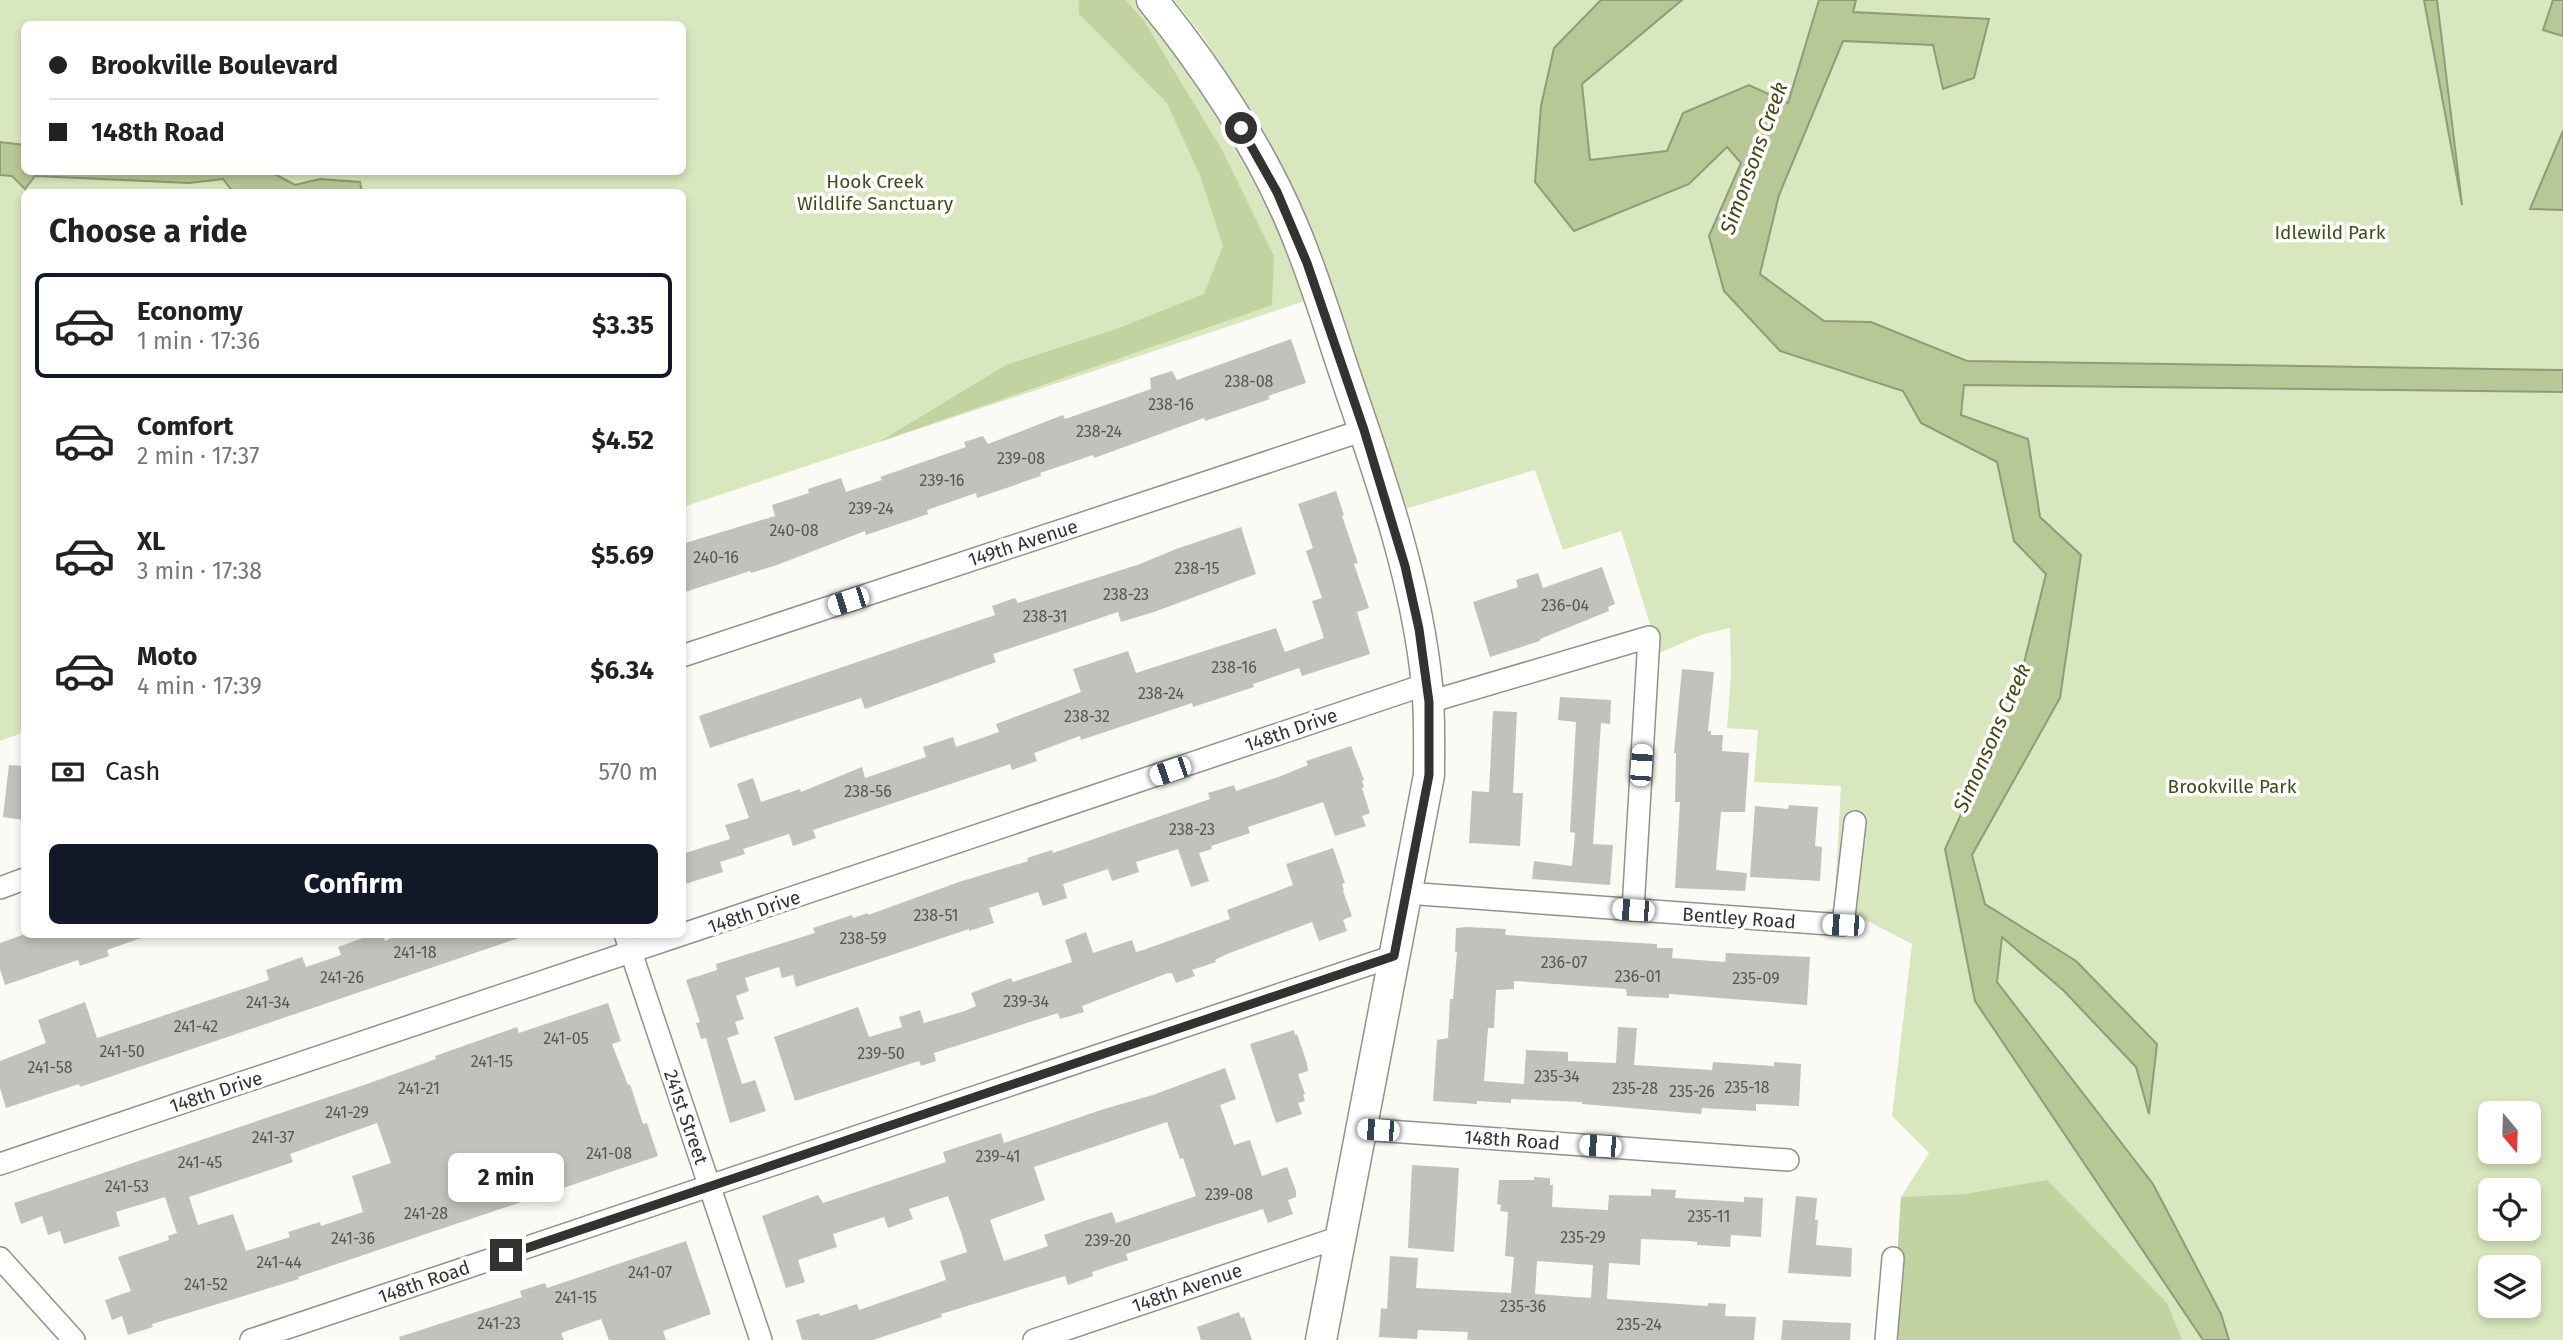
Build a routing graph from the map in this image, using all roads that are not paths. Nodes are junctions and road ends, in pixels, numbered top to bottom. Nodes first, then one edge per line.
1 (1152, 0) edge
2 (1364, 430) junction
3 (686, 655) edge
4 (1428, 693) junction
5 (1854, 822) dead end
6 (21, 880) edge
7 (0, 888) edge
8 (1406, 893) junction
9 (1633, 910) junction
10 (686, 926) edge
11 (647, 938) edge
12 (628, 944) edge
13 (1394, 956) junction
14 (1361, 1129) junction
15 (1788, 1160) dead end
16 (0, 1164) edge
17 (709, 1186) junction
18 (1340, 1237) junction
19 (0, 1258) edge
20 (1893, 1258) dead end
21 (74, 1340) edge
22 (251, 1340) edge
23 (761, 1340) edge
24 (1034, 1340) edge
25 (1321, 1340) edge
26 (1885, 1340) edge

1 - 2 street
2 - 3 street, 149th Avenue
2 - 4 street
4 - 8 street
4 - 9 street, 148th Drive
4 - 10 street, 148th Drive
5 - 9 street, Bentley Road
6 - 7 street
8 - 9 street, Bentley Road
8 - 13 street
11 - 12 street, 148th Drive
12 - 16 street, 148th Drive
12 - 17 street, 241st Street
13 - 14 street
13 - 17 street, 148th Road
14 - 15 street, 148th Road
14 - 18 street
17 - 22 street, 148th Road
17 - 23 street, 241st Street
18 - 24 street, 148th Avenue
18 - 25 street
19 - 21 street
20 - 26 street

